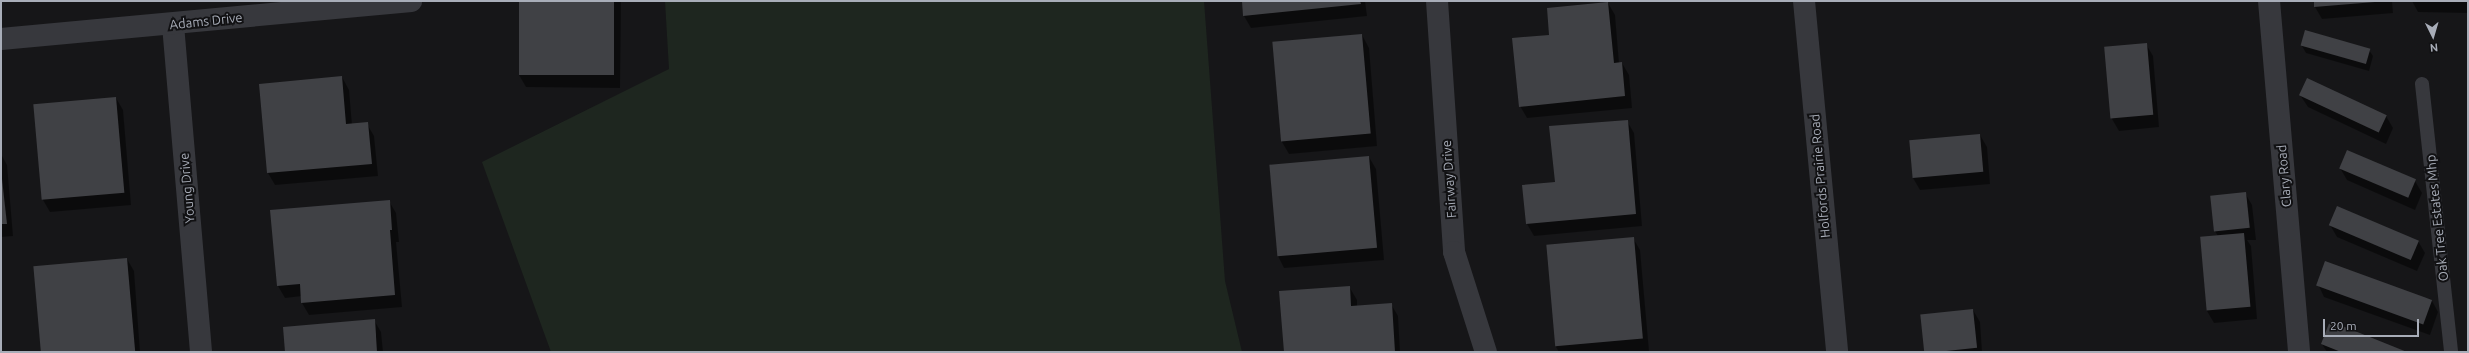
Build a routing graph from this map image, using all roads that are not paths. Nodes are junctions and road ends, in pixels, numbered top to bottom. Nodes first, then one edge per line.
1 (411, 1) edge
2 (1437, 1) edge
3 (1804, 1) edge
4 (2269, 1) edge
5 (173, 25) junction
6 (1, 39) edge
7 (2422, 84) dead end
8 (201, 352) edge
9 (1486, 352) edge
10 (1837, 352) edge
11 (2299, 352) edge
12 (2451, 352) edge

1 - 5 street, Adams Drive
2 - 9 street, Fairway Drive
3 - 10 street, Holfords Prairie Road
4 - 11 street, Clary Road
5 - 6 street, Adams Drive
5 - 8 street, Young Drive
7 - 12 lane, Oak Tree Estates Mhp

